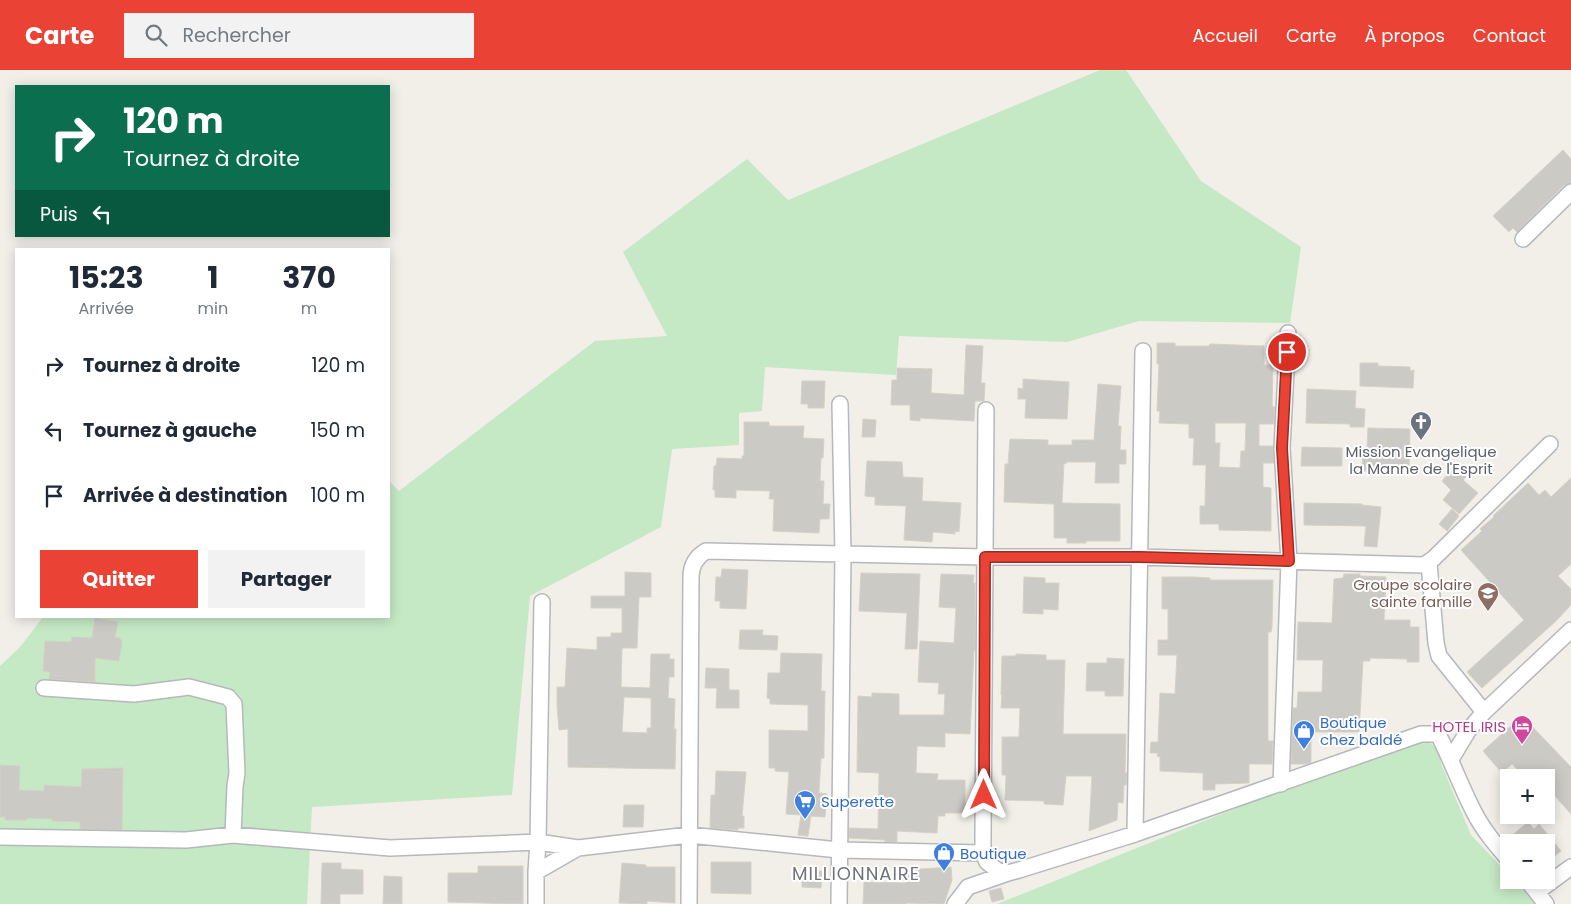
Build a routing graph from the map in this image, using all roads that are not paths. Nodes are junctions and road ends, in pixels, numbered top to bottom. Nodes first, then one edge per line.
1 (1571, 192) edge
2 (1523, 239) dead end
3 (1288, 333) dead end
4 (1143, 351) dead end
5 (840, 404) dead end
6 (986, 410) dead end
7 (1550, 444) dead end
8 (844, 554) junction
9 (985, 557) junction
10 (1140, 557) junction
11 (1289, 561) junction
12 (1429, 563) junction
13 (542, 602) dead end
14 (1571, 630) edge
15 (44, 688) dead end
16 (1484, 712) junction
17 (1451, 759) junction
18 (1281, 784) junction
19 (1135, 834) junction
20 (234, 835) junction
21 (689, 835) junction
22 (0, 837) edge
23 (538, 842) junction
24 (578, 848) junction
25 (839, 850) junction
26 (1500, 850) edge
27 (984, 853) junction
28 (1571, 867) edge
29 (536, 872) junction
30 (1008, 873) junction
31 (1541, 898) edge
32 (536, 904) edge
33 (689, 904) edge
34 (839, 904) edge
35 (955, 904) edge

1 - 2 street
3 - 11 street
4 - 10 street
5 - 8 street
6 - 9 street
7 - 12 street
8 - 9 street
8 - 21 street
8 - 25 street
9 - 10 street
9 - 27 street
10 - 11 street
10 - 19 street
11 - 12 street
11 - 18 street
12 - 16 street
13 - 23 street
14 - 16 street
15 - 20 street
16 - 17 street
17 - 18 street
17 - 26 street
18 - 19 street
19 - 30 street
20 - 22 street
20 - 23 street
21 - 24 street
21 - 25 street
21 - 33 street
23 - 24 street
23 - 29 street
24 - 29 street
25 - 27 street
25 - 34 street
27 - 30 street
28 - 31 street
29 - 32 street
30 - 35 street

